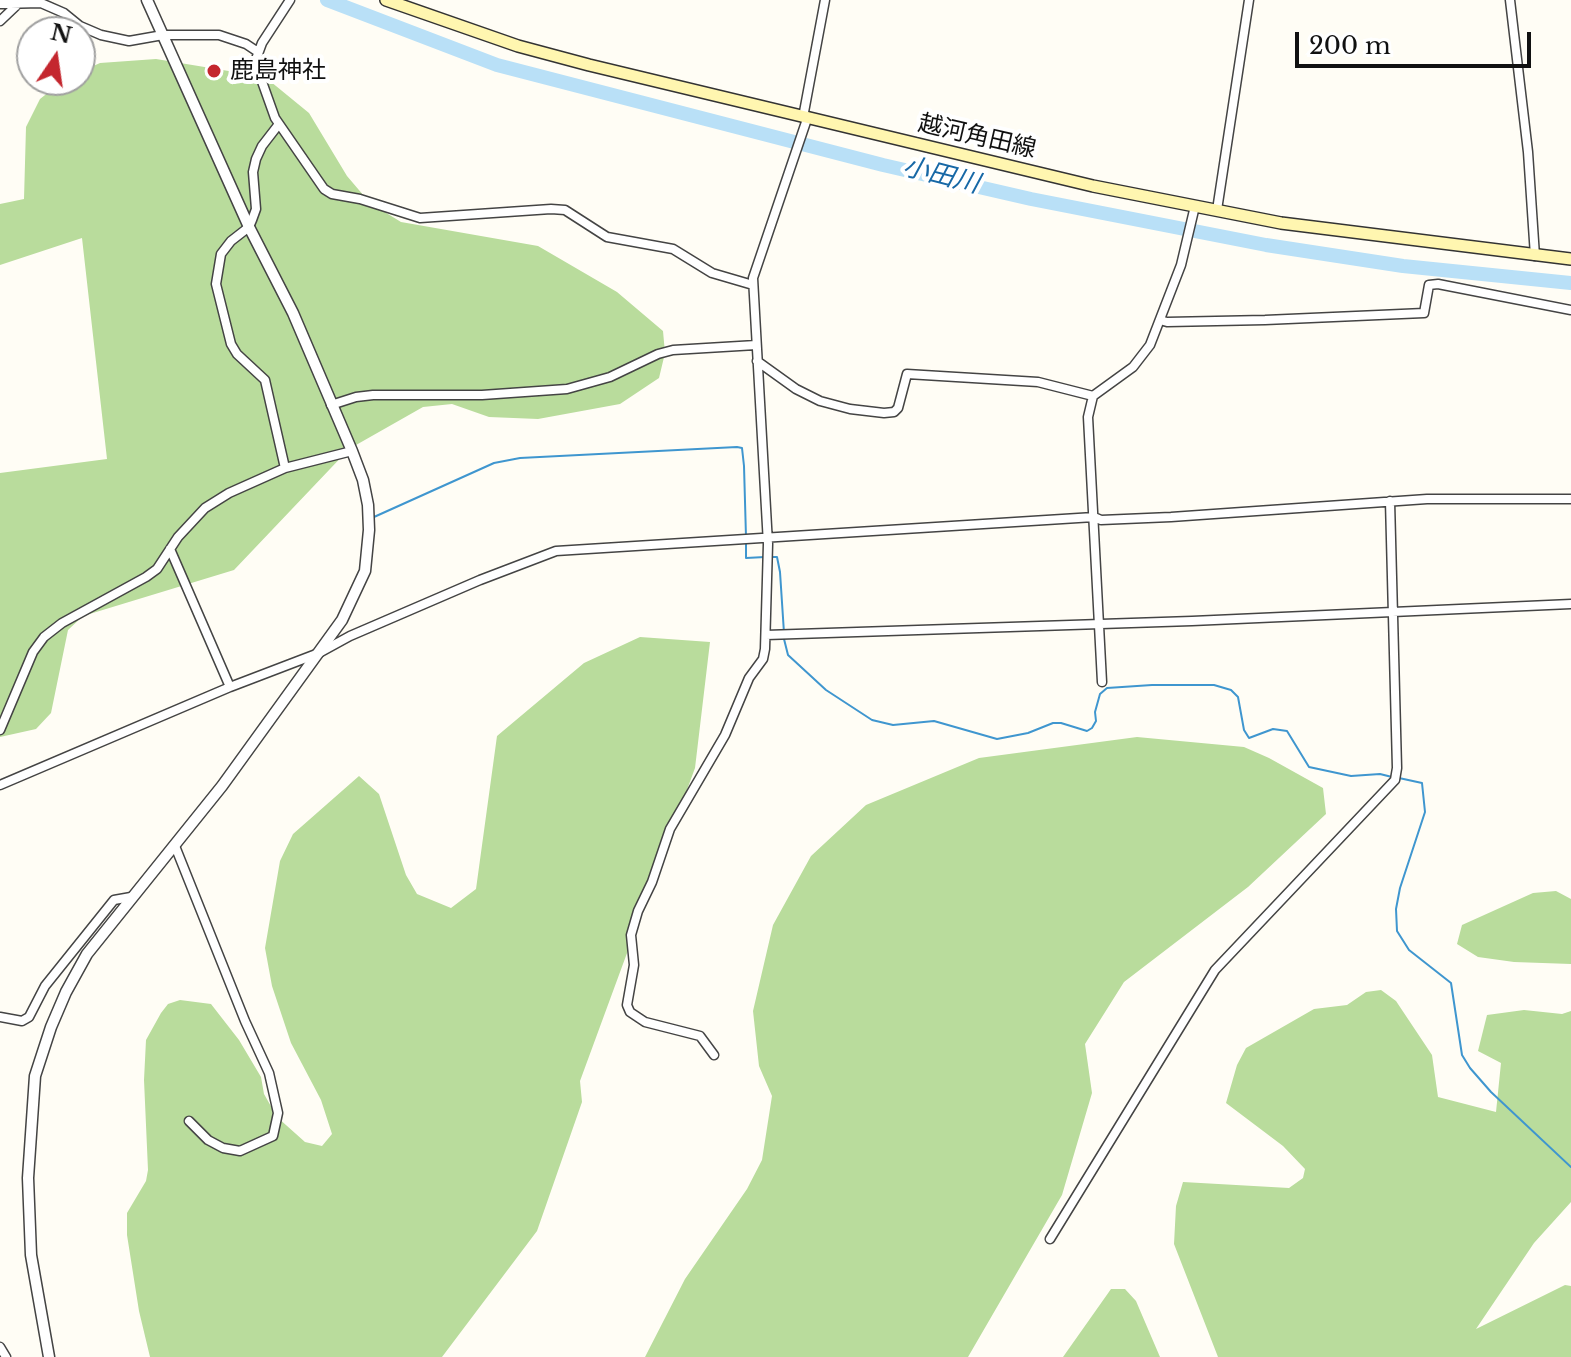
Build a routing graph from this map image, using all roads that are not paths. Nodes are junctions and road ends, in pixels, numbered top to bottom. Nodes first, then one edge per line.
1 (147, 0) edge
2 (290, 0) edge
3 (386, 0) edge
4 (825, 0) edge
5 (1249, 0) edge
6 (1510, 0) edge
7 (20, 2) edge
8 (0, 4) edge
9 (0, 21) edge
10 (163, 35) junction
11 (258, 52) junction
12 (805, 118) junction
13 (279, 124) junction
14 (1195, 206) junction
15 (1217, 210) junction
16 (249, 227) junction
17 (1535, 256) junction
18 (1571, 259) edge
19 (753, 285) junction
20 (1571, 310) edge
21 (1160, 320) junction
22 (756, 345) junction
23 (757, 361) junction
24 (1093, 396) junction
25 (331, 405) junction
26 (352, 451) junction
27 (285, 468) junction
28 (1571, 499) edge
29 (1390, 501) junction
30 (1094, 517) junction
31 (766, 537) junction
32 (170, 549) junction
33 (1571, 604) edge
34 (1393, 611) junction
35 (1100, 624) junction
36 (766, 635) junction
37 (319, 653) junction
38 (1102, 682) dead end
39 (230, 687) junction
40 (0, 730) edge
41 (0, 785) edge
42 (175, 846) junction
43 (131, 897) junction
44 (0, 1017) edge
45 (714, 1055) dead end
46 (189, 1121) dead end
47 (1050, 1239) dead end
48 (0, 1347) edge
49 (6, 1357) edge
50 (49, 1357) edge

1 - 10 street
2 - 11 street
3 - 12 main road, 越河角田線
4 - 12 street
5 - 15 street
6 - 17 street
7 - 8 street
7 - 9 street
7 - 10 street
10 - 11 street
10 - 16 street
11 - 13 street
12 - 14 main road, 越河角田線
12 - 19 street
13 - 16 street
13 - 19 street
14 - 15 main road, 越河角田線
14 - 21 street
15 - 17 main road, 越河角田線
16 - 25 street
16 - 27 street
17 - 18 main road, 越河角田線
19 - 22 street
20 - 21 street
21 - 24 street
22 - 23 street
22 - 25 street
23 - 24 street
23 - 31 street
24 - 30 street
25 - 26 street
26 - 27 street
26 - 37 street
27 - 32 street
28 - 29 street
29 - 30 street
29 - 34 street
30 - 31 street
30 - 35 street
31 - 36 street
31 - 37 street
32 - 39 street
32 - 40 street
33 - 34 street
34 - 35 street
34 - 47 street
35 - 36 street
35 - 38 street
36 - 45 street
37 - 39 street
37 - 42 street
39 - 41 street
42 - 43 street
42 - 46 street
43 - 44 street
43 - 50 street
48 - 49 street

